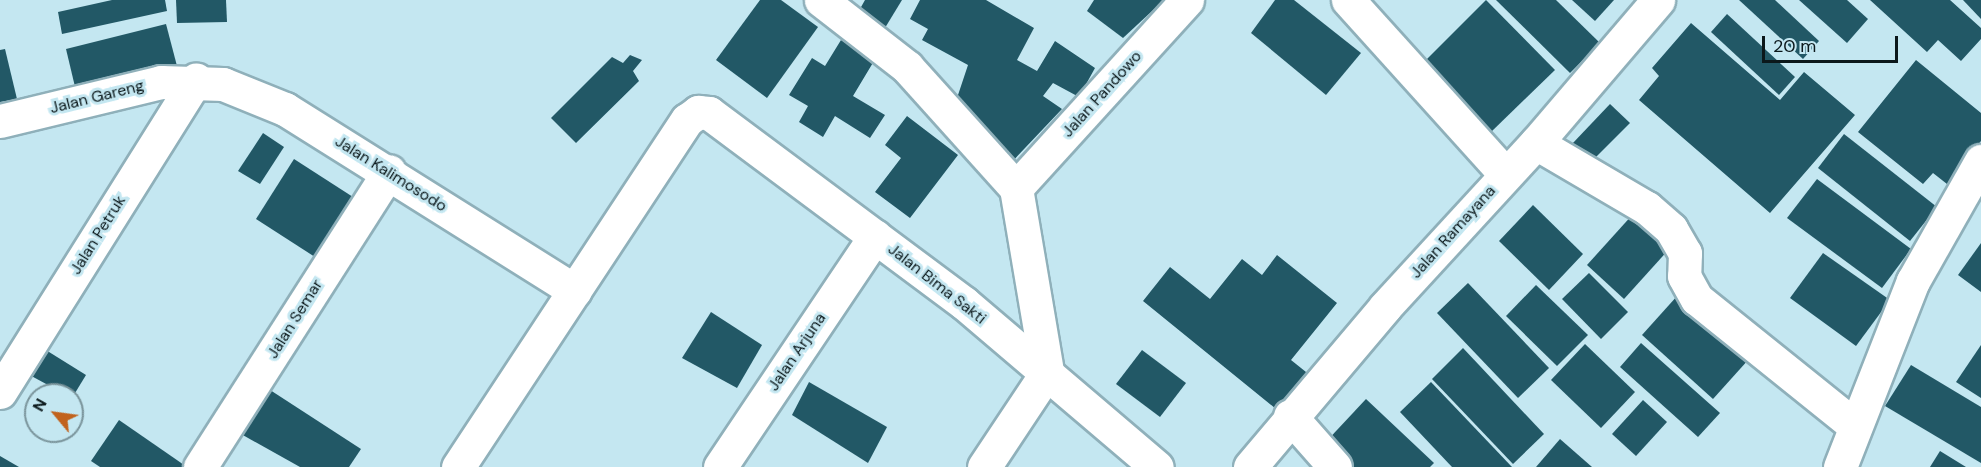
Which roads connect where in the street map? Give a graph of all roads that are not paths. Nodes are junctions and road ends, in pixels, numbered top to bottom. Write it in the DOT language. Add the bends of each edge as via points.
graph roads {
  1 [pos="821,0"];
  2 [pos="1187,0"];
  3 [pos="1348,0"];
  4 [pos="1659,0"];
  5 [pos="196,79"];
  6 [pos="0,121"];
  7 [pos="1536,143"];
  8 [pos="1981,161"];
  9 [pos="389,171"];
  10 [pos="1505,174"];
  11 [pos="1016,188"];
  12 [pos="875,236"];
  13 [pos="575,291"];
  14 [pos="1047,372"];
  15 [pos="0,392"];
  16 [pos="1290,416"];
  17 [pos="1855,426"];
  18 [pos="200,467"];
  19 [pos="458,467"];
  20 [pos="720,467"];
  21 [pos="984,467"];
  22 [pos="1157,467"];
  23 [pos="1250,467"];
  24 [pos="1335,467"];
  25 [pos="1840,467"];
  1 -- 11 [label="street" via="907,67"];
  2 -- 11 [label="street, Jalan Pandowo"];
  3 -- 10 [label="street"];
  4 -- 7 [label="street, Jalan Ramayana"];
  5 -- 6 [label="street, Jalan Gareng" via="161,82"];
  5 -- 9 [label="street, Jalan Kalimosodo" via="285,108"];
  5 -- 15 [label="street, Jalan Petruk"];
  7 -- 10 [label="street, Jalan Ramayana"];
  7 -- 17 [label="street" via="1647,208 1671,229 1685,253 1684,276 1697,299"];
  8 -- 17 [label="street" via="1913,281"];
  9 -- 13 [label="street, Jalan Kalimosodo"];
  9 -- 18 [label="street, Jalan Semar"];
  10 -- 16 [label="street, Jalan Ramayana"];
  11 -- 14 [label="street"];
  12 -- 13 [label="street, Jalan Bima Sakti" via="709,113 698,112 687,120"];
  12 -- 14 [label="street, Jalan Bima Sakti"];
  12 -- 20 [label="street, Jalan Arjuna"];
  13 -- 19 [label="street"];
  14 -- 21 [label="street"];
  14 -- 22 [label="street, Jalan Bima Sakti"];
  16 -- 23 [label="street, Jalan Ramayana"];
  16 -- 24 [label="street"];
  17 -- 25 [label="street"];
}
